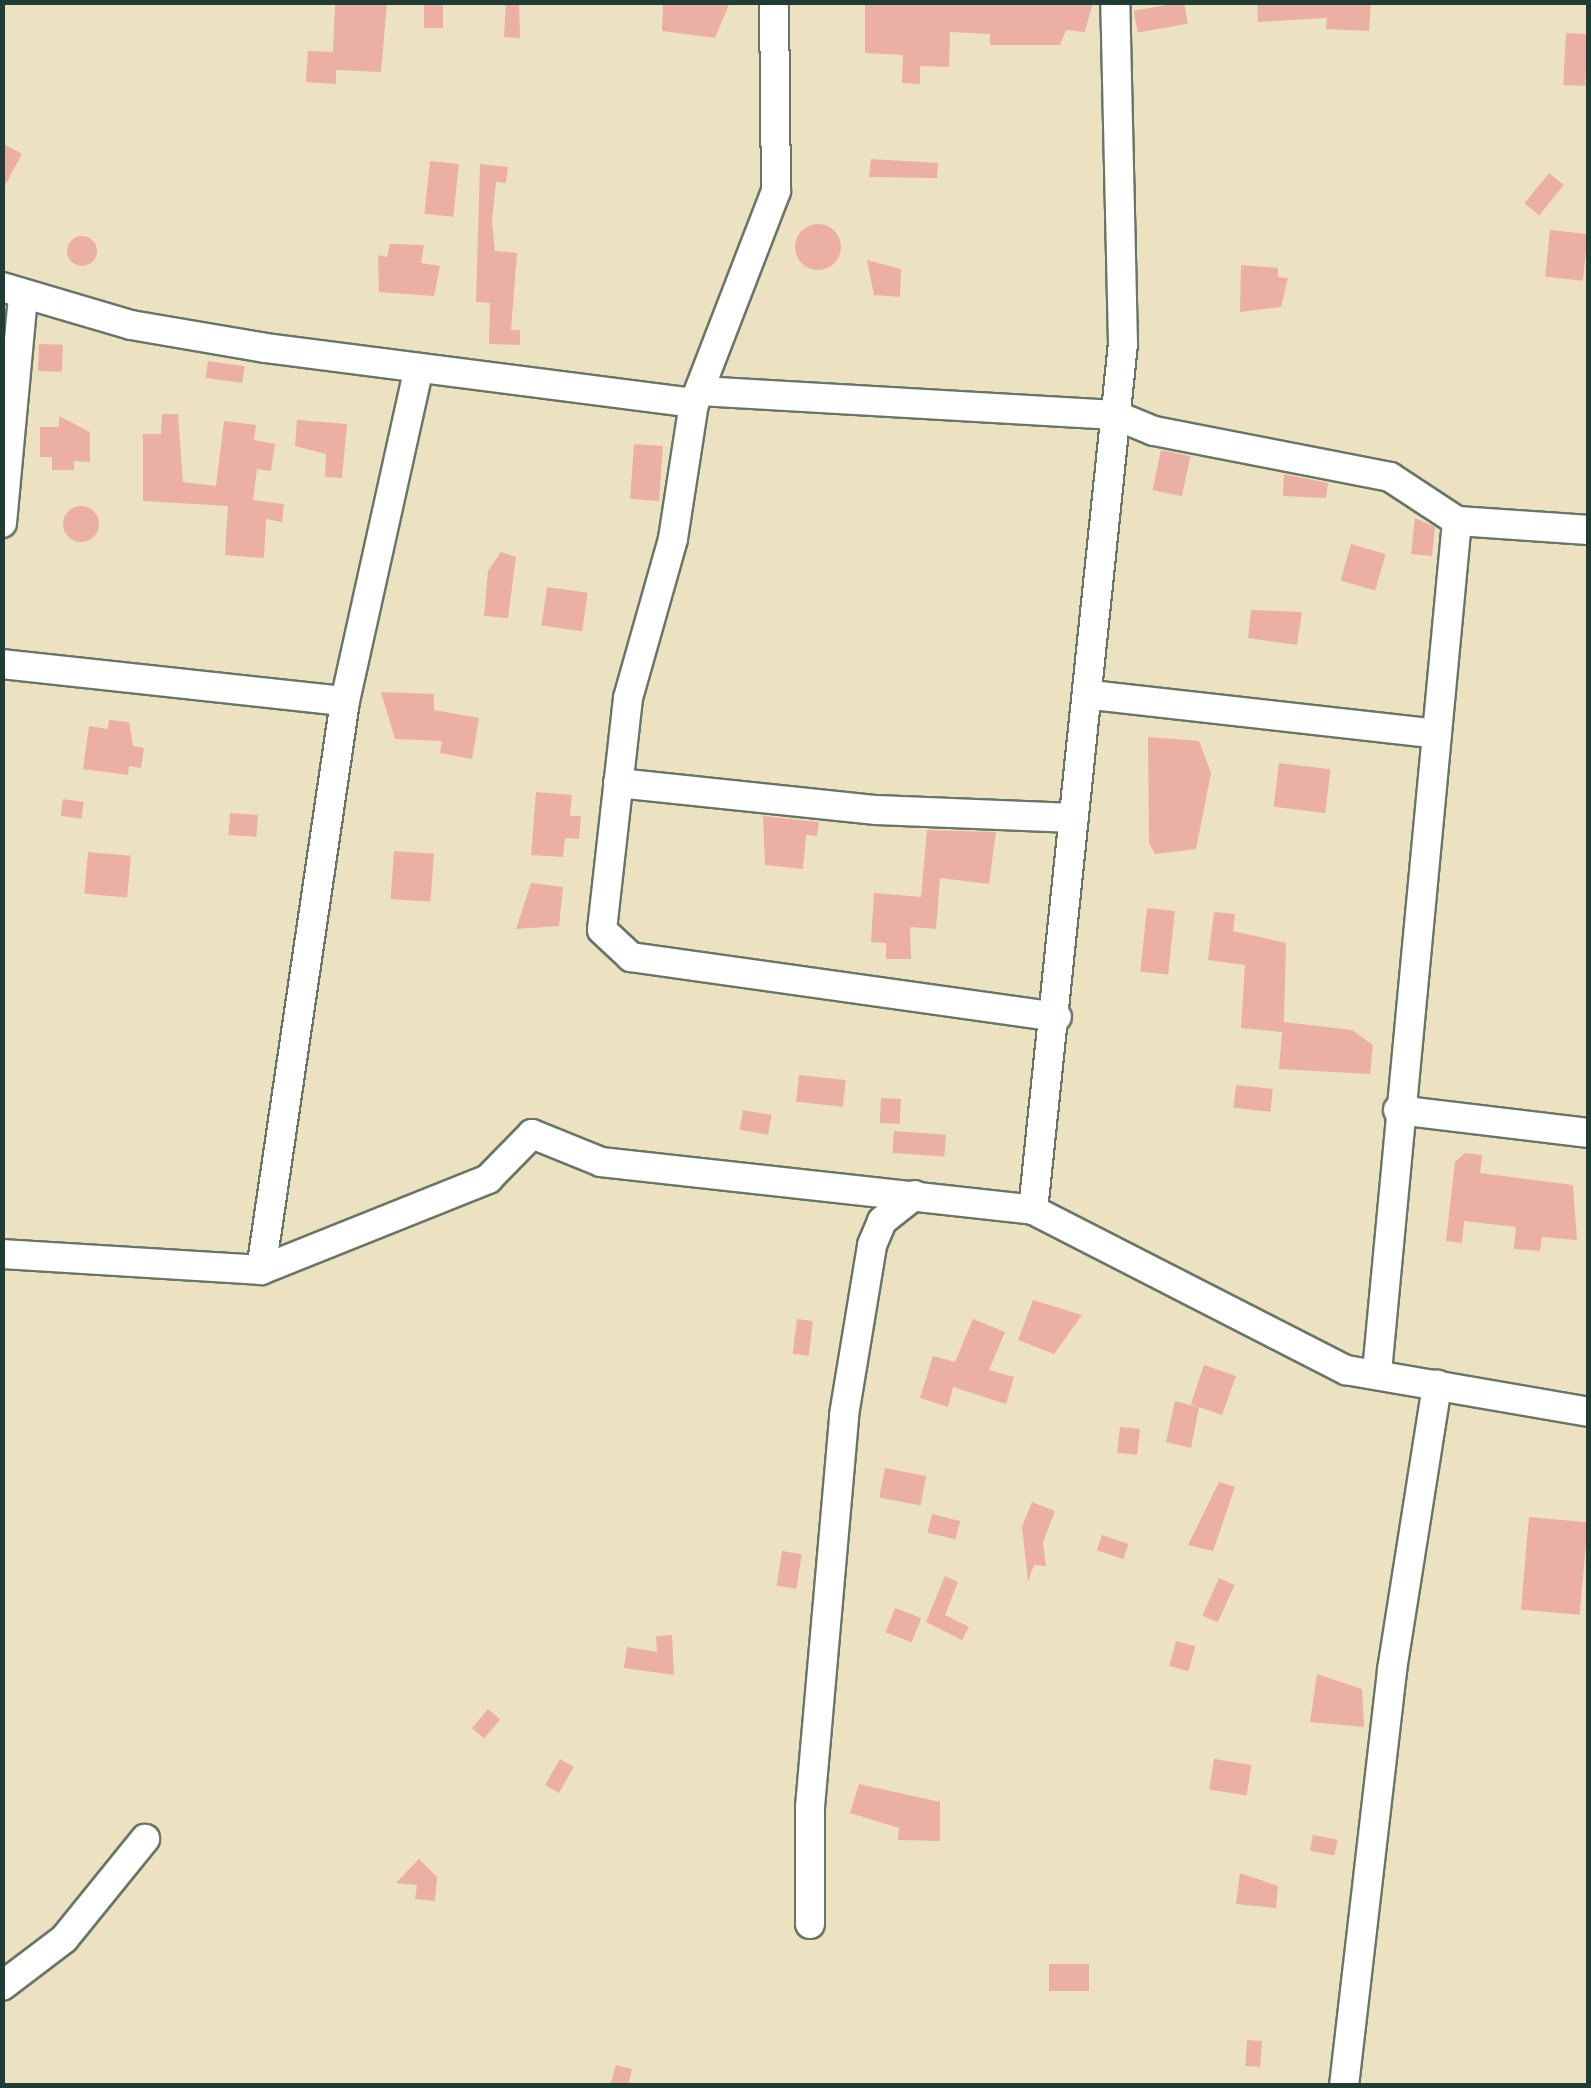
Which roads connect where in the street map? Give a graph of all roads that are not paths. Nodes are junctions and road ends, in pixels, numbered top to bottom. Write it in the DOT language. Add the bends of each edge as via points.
graph roads {
  1 [pos="774,2"];
  2 [pos="1115,2"];
  3 [pos="12,291"];
  4 [pos="418,368"];
  5 [pos="697,397"];
  6 [pos="1115,415"];
  7 [pos="1458,521"];
  8 [pos="2,523"];
  9 [pos="1588,530"];
  10 [pos="2,664"];
  11 [pos="1091,695"];
  12 [pos="345,700"];
  13 [pos="1437,734"];
  14 [pos="618,784"];
  15 [pos="1074,818"];
  16 [pos="1058,1017"];
  17 [pos="1398,1110"];
  18 [pos="1588,1133"];
  19 [pos="914,1195"];
  20 [pos="1034,1210"];
  21 [pos="2,1254"];
  22 [pos="261,1270"];
  23 [pos="1377,1372"];
  24 [pos="1437,1384"];
  25 [pos="1588,1412"];
  26 [pos="145,1839"];
  27 [pos="810,1924"];
  28 [pos="2,1986"];
  29 [pos="1344,2086"];
  1 -- 5 [label="street" via="776,192"];
  2 -- 6 [label="street" via="1126,291"];
  3 -- 4 [label="street" via="131,325"];
  3 -- 8 [label="street"];
  4 -- 5 [label="street"];
  4 -- 12 [label="street"];
  5 -- 6 [label="street"];
  5 -- 14 [label="street" via="674,539 628,698"];
  6 -- 7 [label="street" via="1154,431 1390,477"];
  6 -- 11 [label="street"];
  7 -- 9 [label="street"];
  7 -- 13 [label="street"];
  10 -- 12 [label="street"];
  11 -- 13 [label="street"];
  11 -- 15 [label="street"];
  12 -- 22 [label="street"];
  13 -- 17 [label="street"];
  14 -- 15 [label="street" via="877,810"];
  14 -- 16 [label="street" via="598,911 602,930 631,957"];
  15 -- 16 [label="street"];
  16 -- 20 [label="street"];
  17 -- 18 [label="street"];
  17 -- 23 [label="street"];
  19 -- 20 [label="street"];
  19 -- 22 [label="street" via="601,1162 530,1134 488,1179"];
  19 -- 27 [label="street" via="876,1232 844,1415 810,1806"];
  20 -- 23 [label="street" via="1346,1370"];
  21 -- 22 [label="street"];
  23 -- 24 [label="street"];
  24 -- 25 [label="street"];
  24 -- 29 [label="street" via="1392,1670"];
  26 -- 28 [label="street" via="64,1939"];
}
